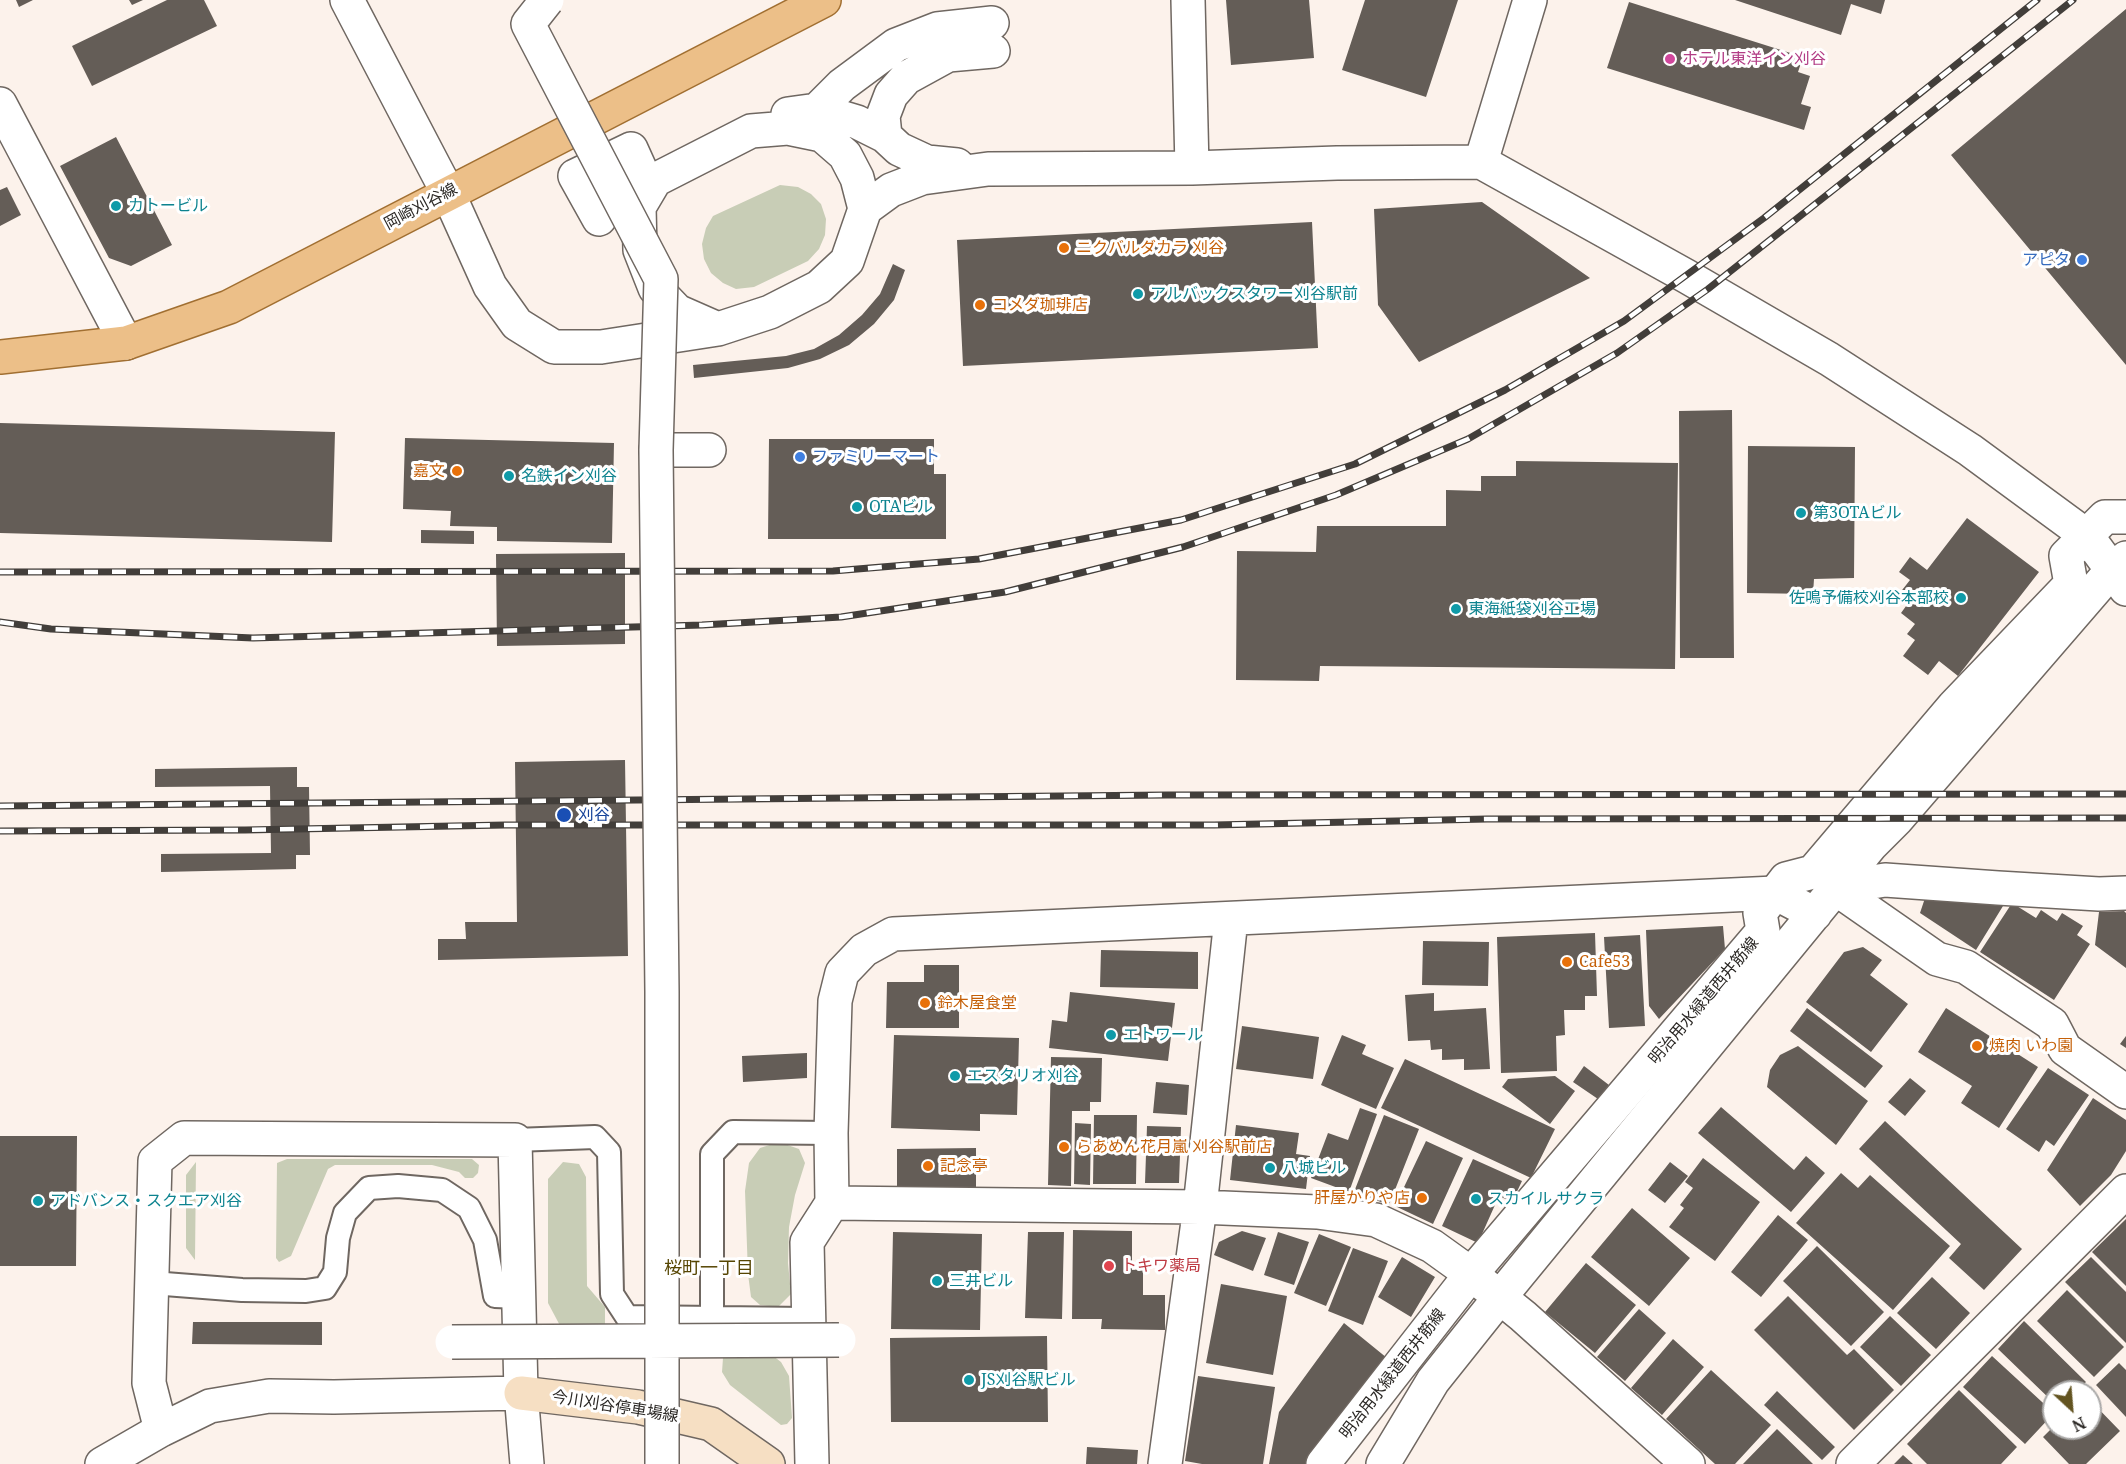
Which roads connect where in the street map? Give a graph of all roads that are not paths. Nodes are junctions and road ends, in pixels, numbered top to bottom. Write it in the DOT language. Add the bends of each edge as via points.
graph roads {
  1 [pos="347,0"];
  2 [pos="547,0"];
  3 [pos="824,0"];
  4 [pos="1188,0"];
  5 [pos="1530,0"];
  6 [pos="0,104"];
  7 [pos="817,110"];
  8 [pos="751,131"];
  9 [pos="885,136"];
  10 [pos="1481,162"];
  11 [pos="1192,168"];
  12 [pos="988,169"];
  13 [pos="448,193"];
  14 [pos="866,209"];
  15 [pos="718,329"];
  16 [pos="126,343"];
  17 [pos="0,357"];
  18 [pos="656,450"];
  19 [pos="709,450"];
  20 [pos="2126,517"];
  21 [pos="2087,536"];
  22 [pos="2121,572"];
  23 [pos="1835,888"];
  24 [pos="1775,893"];
  25 [pos="2126,893"];
  26 [pos="1815,914"];
  27 [pos="1231,919"];
  28 [pos="2126,1092"];
  29 [pos="831,1133"];
  30 [pos="515,1140"];
  31 [pos="2126,1191"];
  32 [pos="832,1203"];
  33 [pos="1200,1207"];
  34 [pos="1471,1274"];
  35 [pos="152,1283"];
  36 [pos="519,1297"];
  37 [pos="1500,1297"];
  38 [pos="712,1318"];
  39 [pos="808,1319"];
  40 [pos="839,1340"];
  41 [pos="452,1342"];
  42 [pos="661,1342"];
  43 [pos="521,1393"];
  44 [pos="161,1430"];
  45 [pos="102,1464"];
  46 [pos="527,1464"];
  47 [pos="662,1464"];
  48 [pos="768,1464"];
  49 [pos="812,1464"];
  50 [pos="1165,1464"];
  51 [pos="1323,1464"];
  52 [pos="1383,1464"];
  53 [pos="1688,1464"];
  54 [pos="1853,1464"];
  1 -- 13 [label="street"];
  2 -- 18 [label="street, bridge" via="528,24 662,279"];
  3 -- 13 [label="main road, 岡崎刈谷線"];
  4 -- 11 [label="street"];
  5 -- 10 [label="street"];
  6 -- 16 [label="street"];
  7 -- 8 [label="street" via="790,113"];
  7 -- 9 [label="street" via="857,122"];
  7 -- 9 [label="street" via="842,85 896,45 937,29 992,37 906,78 891,95 883,116"];
  8 -- 14 [label="street" via="788,128 822,135 845,155"];
  8 -- 15 [label="street" via="655,180 639,207 640,250 655,288 677,311"];
  9 -- 12 [label="street" via="899,149 927,162"];
  10 -- 11 [label="street"];
  10 -- 21 [label="street" via="1829,359 1970,450"];
  11 -- 12 [label="street"];
  12 -- 14 [label="street" via="922,178 891,190"];
  13 -- 15 [label="street" via="490,286 517,324 554,347 601,347"];
  13 -- 16 [label="main road, 岡崎刈谷線" via="229,307"];
  14 -- 15 [label="street" via="848,261 819,287 770,312"];
  16 -- 17 [label="main road, 岡崎刈谷線"];
  18 -- 19 [label="street"];
  18 -- 42 [label="street, bridge"];
  20 -- 21 [label="street, 明治用水緑道西井筋線" via="2106,517"];
  21 -- 22 [label="street"];
  21 -- 24 [label="street, 明治用水緑道西井筋線" via="2066,556 2071,584 1954,706 1813,872 1786,879"];
  22 -- 23 [label="street"];
  23 -- 25 [label="street" via="1886,879"];
  23 -- 26 [label="street"];
  23 -- 28 [label="street" via="1937,959 1966,967 2052,1024 2065,1049"];
  24 -- 26 [label="street"];
  24 -- 27 [label="street"];
  24 -- 34 [label="street, 明治用水緑道西井筋線" via="1760,914 1763,932"];
  26 -- 37 [label="street"];
  27 -- 29 [label="street" via="893,934 864,950 842,973 835,1001"];
  27 -- 33 [label="street"];
  29 -- 32 [label="street"];
  29 -- 38 [label="lane" via="733,1132 712,1154"];
  30 -- 35 [label="street" via="184,1138 155,1161"];
  30 -- 36 [label="street"];
  30 -- 38 [label="lane" via="594,1137 609,1152 612,1294 627,1317"];
  31 -- 54 [label="street"];
  32 -- 33 [label="street"];
  32 -- 39 [label="street" via="807,1242"];
  33 -- 34 [label="street" via="1317,1212 1376,1220 1432,1246"];
  33 -- 50 [label="street"];
  34 -- 37 [label="street"];
  34 -- 51 [label="street, 明治用水緑道西井筋線"];
  35 -- 36 [label="lane" via="242,1290 325,1288 335,1272 345,1213 369,1188 399,1186 442,1190 470,1208 485,1240 495,1296"];
  35 -- 44 [label="street" via="149,1383"];
  36 -- 43 [label="street"];
  37 -- 52 [label="street" via="1433,1381"];
  37 -- 53 [label="street"];
  38 -- 39 [label="lane"];
  39 -- 49 [label="street"];
  40 -- 42 [label="street, bridge"];
  41 -- 42 [label="street, bridge"];
  42 -- 47 [label="street, bridge"];
  43 -- 44 [label="street" via="269,1396 210,1406"];
  43 -- 46 [label="street"];
  43 -- 48 [label="main road, 今川刈谷停車場線" via="638,1407 711,1424"];
  44 -- 45 [label="street"];
}
